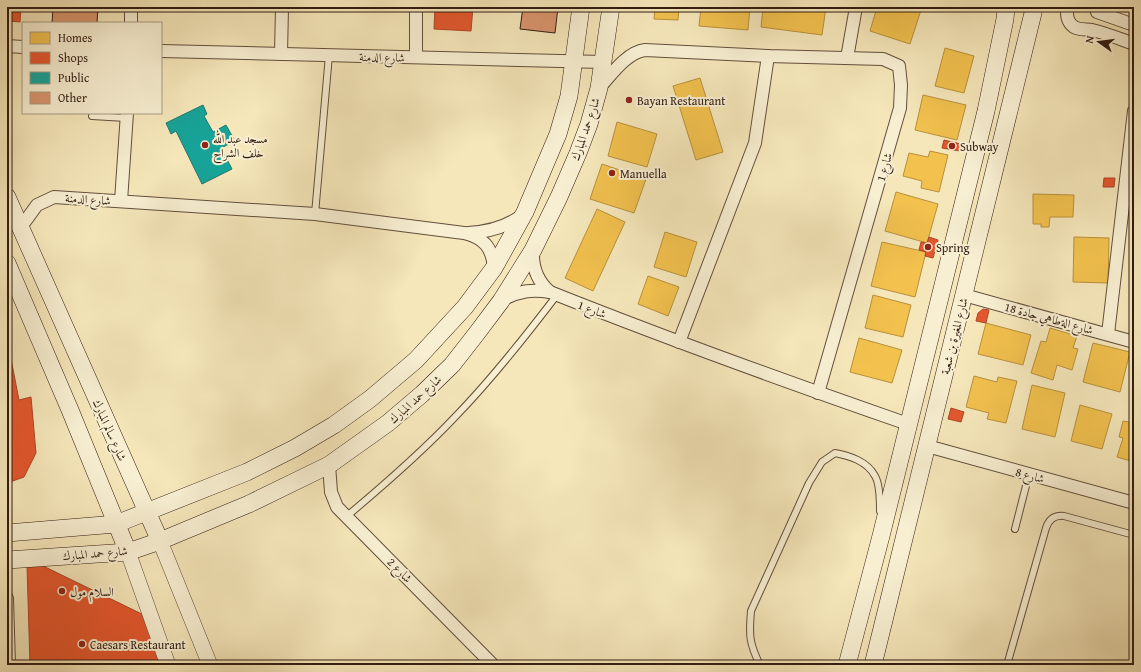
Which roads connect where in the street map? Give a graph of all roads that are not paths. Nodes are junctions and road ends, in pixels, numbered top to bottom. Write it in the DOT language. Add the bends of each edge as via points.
graph roads {
  1 [pos="131,7"];
  2 [pos="282,7"];
  3 [pos="416,7"];
  4 [pos="581,7"];
  5 [pos="611,7"];
  6 [pos="856,7"];
  7 [pos="1068,7"];
  8 [pos="1096,7"];
  9 [pos="1034,9"];
  10 [pos="1004,11"];
  11 [pos="131,22"];
  12 [pos="1134,25"];
  13 [pos="1134,44"];
  14 [pos="7,46"];
  15 [pos="22,47"];
  16 [pos="162,51"];
  17 [pos="281,54"];
  18 [pos="329,55"];
  19 [pos="768,56"];
  20 [pos="416,57"];
  21 [pos="847,58"];
  22 [pos="574,62"];
  23 [pos="603,62"];
  24 [pos="599,88"];
  25 [pos="1134,111"];
  26 [pos="92,116"];
  27 [pos="126,116"];
  28 [pos="7,197"];
  29 [pos="121,201"];
  30 [pos="525,212"];
  31 [pos="315,214"];
  32 [pos="21,227"];
  33 [pos="464,233"];
  34 [pos="533,250"];
  35 [pos="7,263"];
  36 [pos="494,268"];
  37 [pos="553,294"];
  38 [pos="964,295"];
  39 [pos="500,301"];
  40 [pos="1108,334"];
  41 [pos="679,342"];
  42 [pos="1134,342"];
  43 [pos="818,393"];
  44 [pos="98,404"];
  45 [pos="70,410"];
  46 [pos="908,424"];
  47 [pos="927,446"];
  48 [pos="329,465"];
  49 [pos="1029,474"];
  50 [pos="1134,503"];
  51 [pos="147,512"];
  52 [pos="347,516"];
  53 [pos="116,524"];
  54 [pos="1015,529"];
  55 [pos="7,533"];
  56 [pos="1134,535"];
  57 [pos="881,536"];
  58 [pos="160,540"];
  59 [pos="128,552"];
  60 [pos="7,560"];
  61 [pos="7,592"];
  62 [pos="846,664"];
  63 [pos="12,665"];
  64 [pos="168,665"];
  65 [pos="210,665"];
  66 [pos="493,665"];
  67 [pos="760,665"];
  68 [pos="873,665"];
  69 [pos="1007,665"];
  1 -- 11 [label="street"];
  2 -- 17 [label="street"];
  3 -- 20 [label="street"];
  4 -- 22 [label="main road, شارع حمد المبارك"];
  5 -- 23 [label="main road, شارع حمد المبارك"];
  6 -- 21 [label="street"];
  7 -- 13 [label="street" via="1069,22 1074,27 1092,30"];
  8 -- 12 [label="street" via="1097,12"];
  9 -- 38 [label="main road, شارع المغيرة بن شعبة"];
  10 -- 46 [label="main road, شارع المغيرة بن شعبة" via="986,110"];
  14 -- 15 [label="street"];
  16 -- 17 [label="street, شارع الدمنة"];
  17 -- 18 [label="street, شارع الدمنة"];
  18 -- 20 [label="street, شارع الدمنة"];
  18 -- 31 [label="lane"];
  19 -- 21 [label="street, شارع 1"];
  19 -- 24 [label="street, شارع 1" via="639,50"];
  19 -- 41 [label="street" via="755,143"];
  20 -- 22 [label="street, شارع الدمنة"];
  21 -- 43 [label="street, شارع 1" via="883,59 899,66 900,108"];
  22 -- 23 [label="street, شارع الدمنة"];
  22 -- 30 [label="main road, شارع حمد المبارك" via="569,96 558,134"];
  23 -- 24 [label="main road, شارع حمد المبارك"];
  24 -- 34 [label="main road, شارع حمد المبارك" via="578,153"];
  25 -- 40 [label="street"];
  26 -- 27 [label="lane"];
  27 -- 29 [label="street, شارع الدمنة"];
  28 -- 32 [label="main road, شارع سالم المبارك"];
  29 -- 31 [label="street, شارع الدمنة"];
  29 -- 32 [label="street, شارع الدمنة" via="54,197 37,205"];
  30 -- 33 [label="street, شارع الدمنة" via="512,223 497,229"];
  30 -- 36 [label="main road, شارع حمد المبارك"];
  31 -- 33 [label="street, شارع الدمنة"];
  32 -- 44 [label="main road, شارع سالم المبارك"];
  33 -- 36 [label="street, شارع الدمنة" via="474,236 489,248"];
  34 -- 37 [label="street" via="535,270 541,282"];
  34 -- 39 [label="main road, شارع حمد المبارك"];
  35 -- 45 [label="main road"];
  36 -- 51 [label="main road, شارع حمد المبارك" via="465,307 416,360 340,421 295,448 247,472"];
  37 -- 39 [label="street, شارع 1" via="530,290"];
  37 -- 41 [label="street, شارع 1"];
  37 -- 52 [label="lane" via="508,358 454,418"];
  38 -- 40 [label="street, شارع الةطاهي جادة 18"];
  38 -- 47 [label="main road, شارع المغيرة بن شعبة"];
  39 -- 48 [label="main road, شارع حمد المبارك" via="452,365 422,394 388,423"];
  40 -- 42 [label="street, شارع الةطاهي جادة 18"];
  41 -- 43 [label="street, شارع 1"];
  43 -- 46 [label="street, شارع 1"];
  44 -- 45 [label="main road" via="93,412 83,415"];
  44 -- 51 [label="main road, شارع سالم المبارك"];
  45 -- 53 [label="main road"];
  46 -- 57 [label="main road, شارع المغيرة بن شعبة"];
  47 -- 49 [label="street, شارع 8"];
  47 -- 68 [label="main road, شارع المغيرة بن شعبة"];
  48 -- 52 [label="street, شارع 2" via="333,500 337,508"];
  48 -- 58 [label="main road, شارع حمد المبارك" via="249,504"];
  49 -- 50 [label="street, شارع 8"];
  49 -- 54 [label="lane"];
  51 -- 53 [label="main road, شارع حمد المبارك"];
  51 -- 58 [label="main road, شارع سالم المبارك"];
  52 -- 66 [label="street, شارع 2"];
  53 -- 55 [label="main road, شارع حمد المبارك"];
  53 -- 59 [label="main road"];
  56 -- 69 [label="lane" via="1064,516 1056,516 1049,520"];
  57 -- 62 [label="main road, شارع المغيرة بن شعبة"];
  57 -- 67 [label="lane" via="880,498 875,476 863,462 835,453 822,462 809,484 751,611 751,645"];
  58 -- 59 [label="main road, شارع حمد المبارك"];
  58 -- 65 [label="street, شارع سالم المبارك"];
  59 -- 60 [label="main road, شارع حمد المبارك"];
  59 -- 64 [label="street"];
  61 -- 63 [label="lane" via="10,598"];
}
